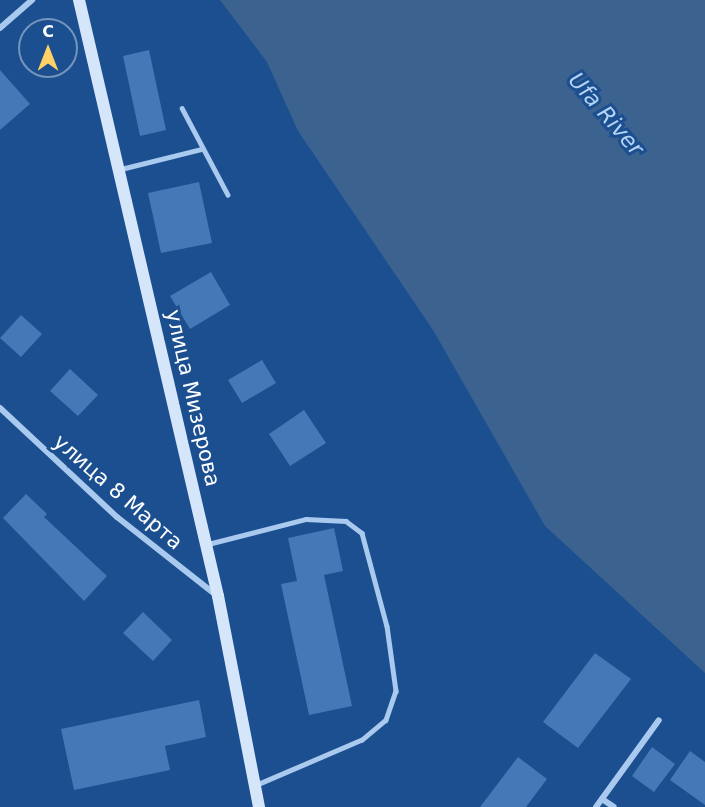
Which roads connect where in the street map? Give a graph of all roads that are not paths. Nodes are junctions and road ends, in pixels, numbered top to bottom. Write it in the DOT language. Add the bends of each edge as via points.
graph roads {
  1 [pos="32,0"];
  2 [pos="80,0"];
  3 [pos="0,27"];
  4 [pos="182,108"];
  5 [pos="202,149"];
  6 [pos="121,169"];
  7 [pos="228,195"];
  8 [pos="0,408"];
  9 [pos="206,544"];
  10 [pos="218,596"];
  11 [pos="659,720"];
  12 [pos="255,785"];
  13 [pos="602,799"];
  14 [pos="259,807"];
  15 [pos="596,807"];
  16 [pos="614,807"];
  1 -- 3 [label="street"];
  2 -- 6 [label="street, улица Мизерова"];
  4 -- 5 [label="lane"];
  5 -- 6 [label="lane"];
  5 -- 7 [label="lane"];
  6 -- 9 [label="street, улица Мизерова"];
  8 -- 10 [label="street, улица 8 Марта" via="117,518"];
  9 -- 10 [label="street, улица Мизерова"];
  9 -- 12 [label="lane" via="306,519 346,521 362,533 387,626 396,691 386,720 362,740"];
  10 -- 12 [label="street, улица Мизерова"];
  11 -- 13 [label="street"];
  12 -- 14 [label="street, улица Мизерова"];
  13 -- 15 [label="street"];
  13 -- 16 [label="street"];
}
